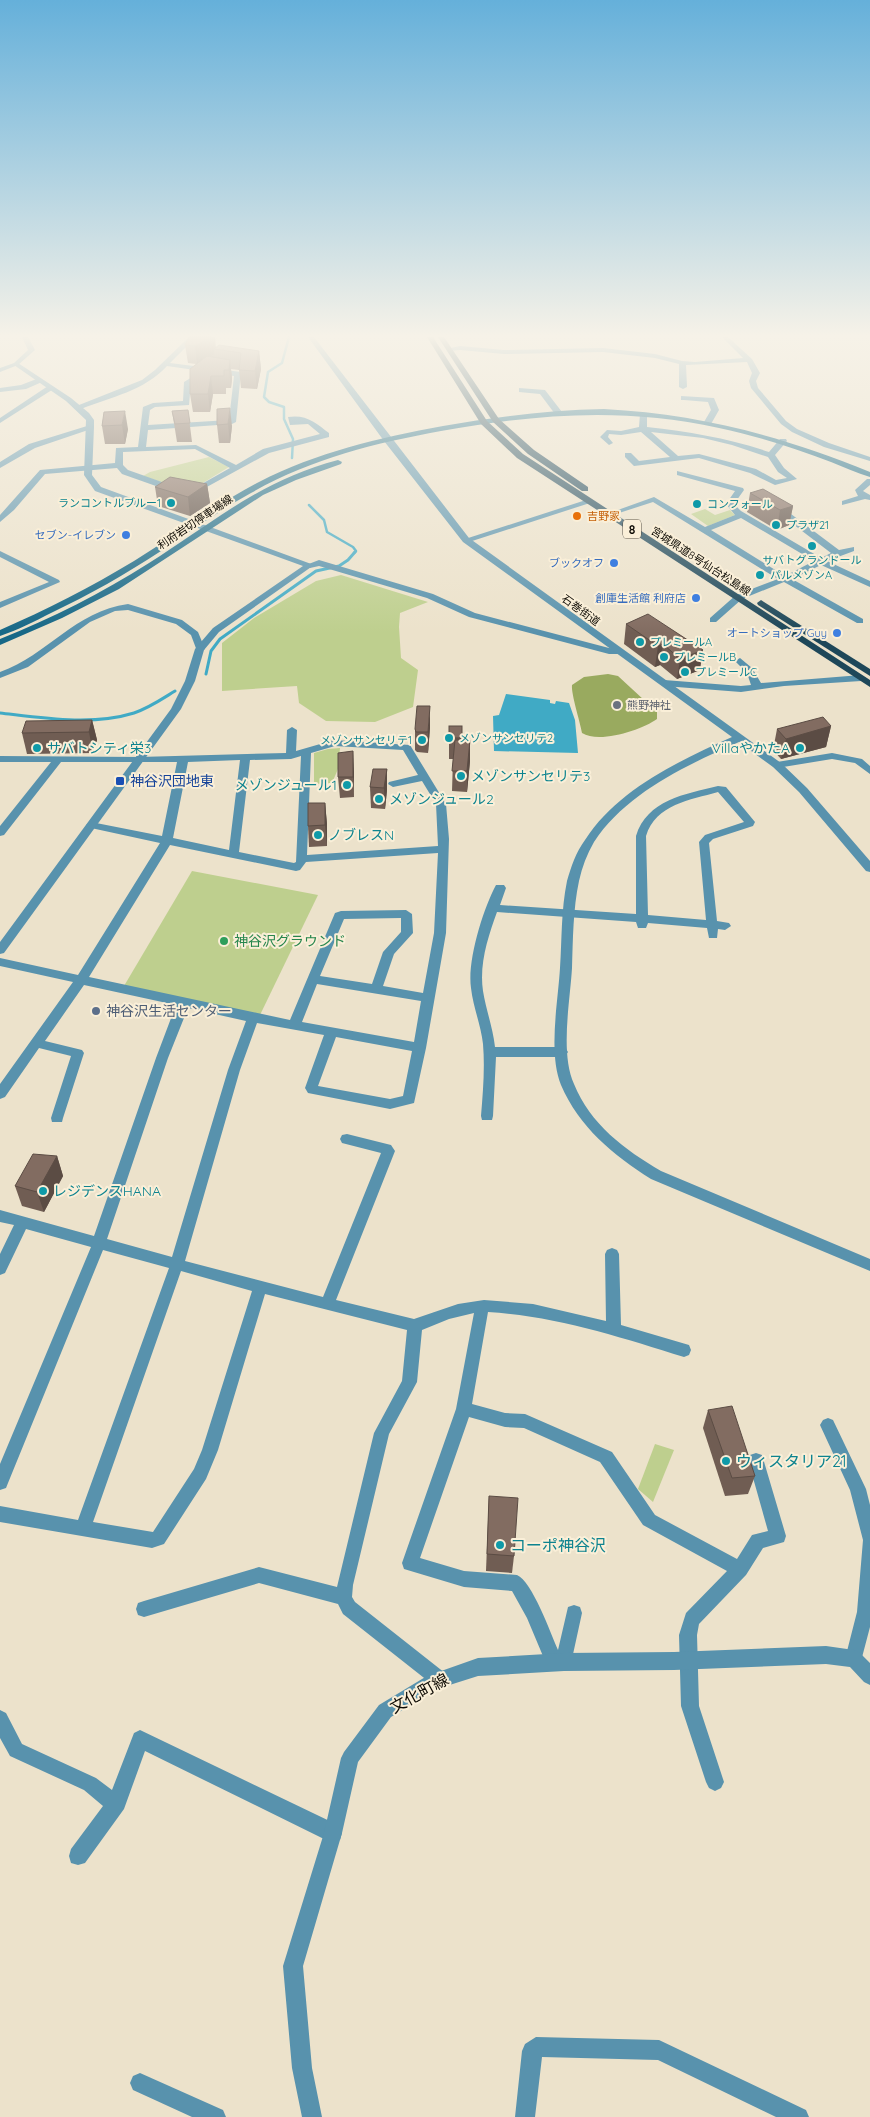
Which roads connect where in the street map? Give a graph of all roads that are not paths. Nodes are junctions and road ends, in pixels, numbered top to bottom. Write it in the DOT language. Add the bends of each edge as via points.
graph roads {
  1 [pos="65,436"];
  2 [pos="89,436"];
  3 [pos="143,436"];
  4 [pos="323,436"];
  5 [pos="385,436"];
  6 [pos="425,436"];
  7 [pos="498,436"];
  8 [pos="513,436"];
  9 [pos="605,436"];
  10 [pos="650,436"];
  11 [pos="701,436"];
  12 [pos="762,436"];
  13 [pos="808,436"];
  14 [pos="783,441"];
  15 [pos="390,442"];
  16 [pos="609,443"];
  17 [pos="142,449"];
  18 [pos="15,455"];
  19 [pos="628,455"];
  20 [pos="771,455"];
  21 [pos="676,459"];
  22 [pos="870,459"];
  23 [pos="0,460"];
  24 [pos="119,465"];
  25 [pos="0,466"];
  26 [pos="87,468"];
  27 [pos="235,468"];
  28 [pos="680,473"];
  29 [pos="870,475"];
  30 [pos="870,481"];
  31 [pos="867,497"];
  32 [pos="589,502"];
  33 [pos="845,503"];
  34 [pos="619,511"];
  35 [pos="741,515"];
  36 [pos="788,516"];
  37 [pos="0,520"];
  38 [pos="197,523"];
  39 [pos="208,527"];
  40 [pos="704,530"];
  41 [pos="466,540"];
  42 [pos="851,549"];
  43 [pos="838,553"];
  44 [pos="4,556"];
  45 [pos="822,562"];
  46 [pos="0,565"];
  47 [pos="310,565"];
  48 [pos="785,579"];
  49 [pos="870,584"];
  50 [pos="742,596"];
  51 [pos="0,605"];
  52 [pos="713,620"];
  53 [pos="860,621"];
  54 [pos="0,633"];
  55 [pos="0,642"];
  56 [pos="200,648"];
  57 [pos="618,651"];
  58 [pos="740,662"];
  59 [pos="0,675"];
  60 [pos="866,675"];
  61 [pos="664,683"];
  62 [pos="870,684"];
  63 [pos="757,688"];
  64 [pos="292,730"];
  65 [pos="739,738"];
  66 [pos="306,752"];
  67 [pos="290,756"];
  68 [pos="245,758"];
  69 [pos="870,758"];
  70 [pos="0,759"];
  71 [pos="183,759"];
  72 [pos="139,760"];
  73 [pos="57,761"];
  74 [pos="858,761"];
  75 [pos="777,765"];
  76 [pos="870,771"];
  77 [pos="424,777"];
  78 [pos="393,784"];
  79 [pos="91,825"];
  80 [pos="0,833"];
  81 [pos="167,840"];
  82 [pos="444,849"];
  83 [pos="233,854"];
  84 [pos="301,860"];
  85 [pos="870,868"];
  86 [pos="500,888"];
  87 [pos="492,908"];
  88 [pos="569,912"];
  89 [pos="641,922"];
  90 [pos="725,926"];
  91 [pos="712,931"];
  92 [pos="0,950"];
  93 [pos="0,962"];
  94 [pos="313,979"];
  95 [pos="81,980"];
  96 [pos="376,989"];
  97 [pos="429,998"];
  98 [pos="183,1004"];
  99 [pos="252,1018"];
  100 [pos="294,1026"];
  101 [pos="331,1033"];
  102 [pos="35,1043"];
  103 [pos="420,1048"];
  104 [pos="489,1052"];
  105 [pos="562,1052"];
  106 [pos="0,1094"];
  107 [pos="486,1116"];
  108 [pos="57,1118"];
  109 [pos="346,1140"];
  110 [pos="0,1216"];
  111 [pos="22,1222"];
  112 [pos="99,1242"];
  113 [pos="612,1254"];
  114 [pos="177,1264"];
  115 [pos="870,1265"];
  116 [pos="0,1269"];
  117 [pos="260,1287"];
  118 [pos="327,1304"];
  119 [pos="482,1306"];
  120 [pos="415,1326"];
  121 [pos="614,1329"];
  122 [pos="684,1350"];
  123 [pos="464,1410"];
  124 [pos="828,1425"];
  125 [pos="756,1460"];
  126 [pos="0,1483"];
  127 [pos="0,1514"];
  128 [pos="83,1528"];
  129 [pos="870,1537"];
  130 [pos="870,1543"];
  131 [pos="740,1569"];
  132 [pos="344,1597"];
  133 [pos="144,1609"];
  134 [pos="867,1612"];
  135 [pos="574,1613"];
  136 [pos="854,1659"];
  137 [pos="688,1660"];
  138 [pos="559,1662"];
  139 [pos="870,1676"];
  140 [pos="439,1679"];
  141 [pos="0,1719"];
  142 [pos="715,1782"];
  143 [pos="117,1802"];
  144 [pos="333,1832"];
  145 [pos="78,1856"];
  146 [pos="140,2083"];
  147 [pos="216,2117"];
  148 [pos="312,2117"];
  149 [pos="525,2117"];
  150 [pos="799,2117"];
  1 -- 18 [label="street"];
  2 -- 26 [label="street"];
  3 -- 17 [label="street"];
  4 -- 27 [label="street" via="266,451"];
  5 -- 15 [label="street, 石巻街道"];
  6 -- 15 [label="main road, 利府岩切停車場線"];
  7 -- 32 [label="main road, 宮城県道8号仙台松島線 / 8" via="520,456"];
  8 -- 34 [label="main road, 宮城県道8号仙台松島線 / 8" via="563,475"];
  9 -- 16 [label="street"];
  10 -- 21 [label="street"];
  11 -- 20 [label="street"];
  12 -- 14 [label="main road, 利府岩切停車場線"];
  13 -- 22 [label="street"];
  14 -- 20 [label="street"];
  14 -- 29 [label="main road, 利府岩切停車場線"];
  15 -- 38 [label="main road, 利府岩切停車場線" via="309,463 284,473"];
  15 -- 39 [label="main road, 利府岩切停車場線" via="272,488"];
  15 -- 41 [label="street, 石巻街道"];
  17 -- 24 [label="street" via="119,450"];
  17 -- 27 [label="street" via="196,447"];
  18 -- 23 [label="street"];
  18 -- 25 [label="street"];
  19 -- 21 [label="street" via="637,464"];
  20 -- 21 [label="street" via="781,470 793,478 775,484 753,471 699,456"];
  24 -- 26 [label="street"];
  24 -- 27 [label="street" via="124,472 190,495"];
  26 -- 37 [label="street" via="43,472 24,492 18,504"];
  26 -- 38 [label="street" via="93,484 105,492"];
  28 -- 35 [label="street" via="740,490 730,504"];
  30 -- 31 [label="street" via="859,490"];
  31 -- 33 [label="street"];
  32 -- 41 [label="street"];
  32 -- 50 [label="main road, 宮城県道8号仙台松島線 / 8"];
  34 -- 40 [label="street" via="654,499"];
  34 -- 50 [label="main road, 宮城県道8号仙台松島線 / 8"];
  35 -- 40 [label="street"];
  35 -- 45 [label="street"];
  36 -- 43 [label="street"];
  38 -- 39 [label="street"];
  38 -- 54 [label="main road, 利府岩切停車場線" via="92,590"];
  39 -- 47 [label="street"];
  39 -- 55 [label="main road, 利府岩切停車場線" via="92,601"];
  40 -- 48 [label="street"];
  41 -- 57 [label="street, 石巻街道"];
  42 -- 43 [label="street"];
  43 -- 45 [label="street"];
  44 -- 46 [label="street"];
  44 -- 51 [label="street" via="56,582"];
  45 -- 48 [label="street"];
  45 -- 49 [label="street"];
  47 -- 56 [label="street" via="216,630"];
  47 -- 57 [label="street" via="319,563 430,596 472,615"];
  48 -- 50 [label="street"];
  48 -- 53 [label="street"];
  50 -- 52 [label="street"];
  50 -- 60 [label="main road, 宮城県道8号仙台松島線 / 8"];
  56 -- 59 [label="street" via="195,634 179,622 120,607 100,613 27,664"];
  56 -- 72 [label="street" via="184,695"];
  57 -- 61 [label="street, 石巻街道"];
  58 -- 63 [label="street" via="750,669"];
  60 -- 62 [label="main road, 宮城県道8号仙台松島線 / 8"];
  60 -- 63 [label="street"];
  61 -- 63 [label="street"];
  61 -- 65 [label="street, 石巻街道"];
  64 -- 67 [label="street"];
  65 -- 75 [label="street, 石巻街道"];
  65 -- 88 [label="street" via="673,769 610,817 587,844 578,863"];
  66 -- 67 [label="street"];
  66 -- 77 [label="street" via="334,743 404,746"];
  66 -- 84 [label="street"];
  67 -- 68 [label="street"];
  68 -- 71 [label="street"];
  68 -- 83 [label="street"];
  69 -- 74 [label="street"];
  70 -- 73 [label="street"];
  71 -- 72 [label="street"];
  71 -- 81 [label="street"];
  72 -- 73 [label="street"];
  72 -- 79 [label="street"];
  73 -- 80 [label="street"];
  74 -- 75 [label="street" via="832,756"];
  74 -- 76 [label="street"];
  75 -- 85 [label="street, 石巻街道" via="803,790"];
  77 -- 78 [label="street"];
  77 -- 82 [label="street" via="442,807"];
  79 -- 81 [label="street"];
  79 -- 92 [label="street"];
  81 -- 83 [label="street"];
  81 -- 95 [label="street"];
  82 -- 84 [label="street"];
  82 -- 97 [label="street" via="440,933"];
  83 -- 84 [label="street" via="296,867"];
  86 -- 87 [label="street"];
  87 -- 88 [label="street"];
  87 -- 104 [label="street" via="480,944 476,978"];
  88 -- 89 [label="street"];
  88 -- 105 [label="street"];
  89 -- 91 [label="street"];
  89 -- 91 [label="street" via="641,836 644,824 665,806 718,789 750,822 709,837 704,842"];
  90 -- 91 [label="street"];
  93 -- 95 [label="street"];
  94 -- 96 [label="street"];
  94 -- 96 [label="street" via="339,916 404,913 408,933 389,952"];
  94 -- 100 [label="street"];
  95 -- 98 [label="street"];
  95 -- 102 [label="street"];
  96 -- 97 [label="street"];
  97 -- 103 [label="street"];
  98 -- 99 [label="street"];
  98 -- 112 [label="street"];
  99 -- 100 [label="street"];
  99 -- 114 [label="street"];
  100 -- 101 [label="street"];
  101 -- 103 [label="street"];
  101 -- 103 [label="street" via="313,1090 390,1104 409,1100"];
  102 -- 106 [label="street"];
  102 -- 108 [label="street" via="78,1053"];
  104 -- 105 [label="street"];
  104 -- 107 [label="street"];
  105 -- 115 [label="street" via="568,1086 583,1113 630,1160 656,1175"];
  109 -- 118 [label="street" via="388,1151"];
  110 -- 111 [label="street"];
  111 -- 112 [label="street"];
  111 -- 116 [label="street"];
  112 -- 114 [label="street"];
  112 -- 126 [label="street"];
  113 -- 121 [label="street"];
  114 -- 117 [label="street"];
  114 -- 128 [label="street"];
  117 -- 118 [label="street"];
  117 -- 128 [label="street" via="210,1450 200,1474 158,1538 152,1540"];
  118 -- 120 [label="street"];
  119 -- 120 [label="street" via="433,1318"];
  119 -- 121 [label="street" via="532,1310"];
  119 -- 123 [label="street"];
  120 -- 132 [label="street" via="409,1382 382,1433"];
  121 -- 122 [label="street"];
  123 -- 131 [label="street" via="505,1420 526,1421 606,1457 650,1520"];
  123 -- 138 [label="street" via="410,1563 464,1579 517,1583"];
  124 -- 129 [label="street" via="858,1489"];
  125 -- 131 [label="street" via="778,1536 758,1542"];
  127 -- 128 [label="street"];
  130 -- 134 [label="street"];
  131 -- 137 [label="street" via="692,1619"];
  132 -- 133 [label="street" via="259,1575"];
  132 -- 140 [label="street" via="349,1608"];
  134 -- 136 [label="street"];
  135 -- 138 [label="street"];
  136 -- 137 [label="street, 文化町線" via="826,1655"];
  136 -- 139 [label="street"];
  137 -- 138 [label="street, 文化町線"];
  137 -- 142 [label="street" via="690,1706"];
  138 -- 140 [label="street, 文化町線" via="478,1667"];
  140 -- 144 [label="street, 文化町線" via="385,1711 350,1758"];
  141 -- 143 [label="street" via="16,1750 90,1784 108,1800"];
  143 -- 144 [label="street" via="140,1739"];
  143 -- 145 [label="street"];
  144 -- 148 [label="street, 文化町線" via="293,1966 302,2068"];
  146 -- 147 [label="street"];
  149 -- 150 [label="street" via="532,2050 536,2047 659,2050"];
}
